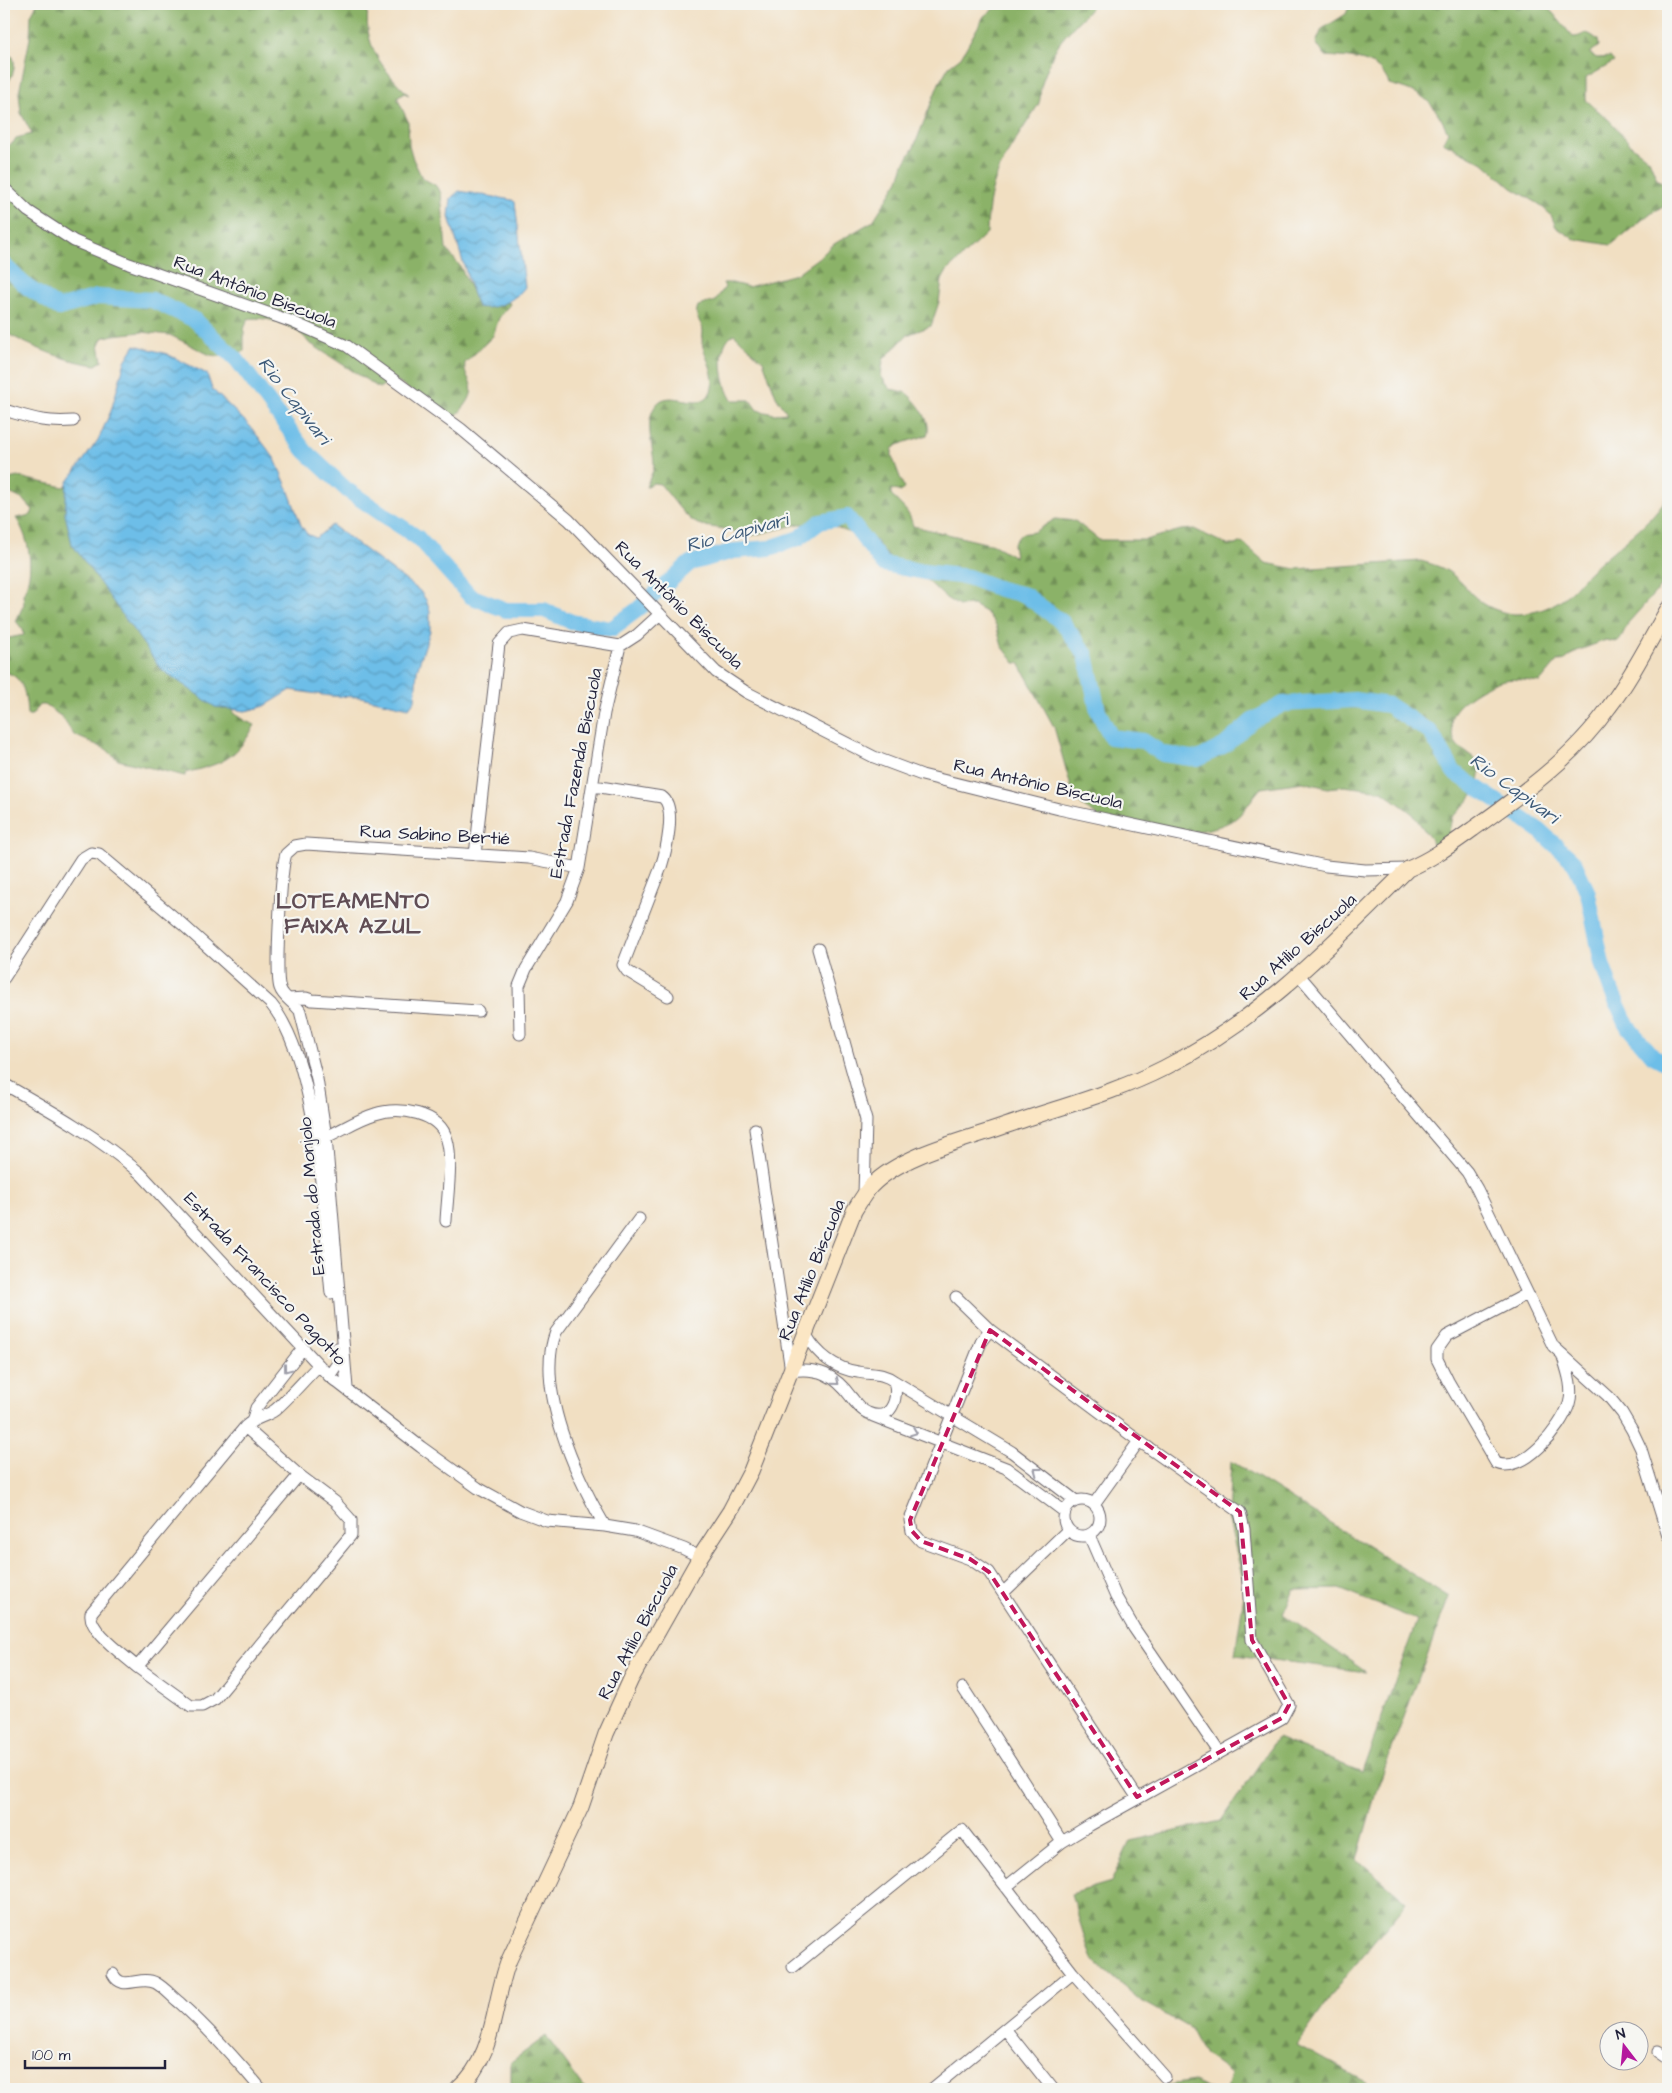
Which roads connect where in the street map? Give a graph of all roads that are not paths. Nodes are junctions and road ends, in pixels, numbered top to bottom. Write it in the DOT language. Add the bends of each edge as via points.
graph roads {
  1 [pos="4,188"];
  2 [pos="4,410"];
  3 [pos="73,421"];
  4 [pos="1668,609"];
  5 [pos="657,611"];
  6 [pos="620,646"];
  7 [pos="594,786"];
  8 [pos="290,849"];
  9 [pos="475,855"];
  10 [pos="579,868"];
  11 [pos="1408,869"];
  12 [pos="818,949"];
  13 [pos="1299,975"];
  14 [pos="4,978"];
  15 [pos="668,996"];
  16 [pos="295,1005"];
  17 [pos="478,1011"];
  18 [pos="520,1034"];
  19 [pos="4,1084"];
  20 [pos="754,1129"];
  21 [pos="326,1137"];
  22 [pos="864,1196"];
  23 [pos="639,1219"];
  24 [pos="446,1221"];
  25 [pos="1527,1294"];
  26 [pos="956,1296"];
  27 [pos="990,1330"];
  28 [pos="806,1335"];
  29 [pos="303,1348"];
  30 [pos="1562,1354"];
  31 [pos="319,1365"];
  32 [pos="791,1371"];
  33 [pos="329,1376"];
  34 [pos="894,1381"];
  35 [pos="347,1388"];
  36 [pos="869,1414"];
  37 [pos="953,1417"];
  38 [pos="249,1422"];
  39 [pos="1139,1441"];
  40 [pos="942,1443"];
  41 [pos="299,1475"];
  42 [pos="1076,1500"];
  43 [pos="1094,1504"];
  44 [pos="1064,1512"];
  45 [pos="605,1526"];
  46 [pos="1068,1530"];
  47 [pos="1090,1535"];
  48 [pos="1668,1536"];
  49 [pos="700,1557"];
  50 [pos="1004,1592"];
  51 [pos="137,1667"];
  52 [pos="963,1688"];
  53 [pos="1219,1752"];
  54 [pos="1137,1798"];
  55 [pos="1062,1842"];
  56 [pos="1006,1887"];
  57 [pos="792,1966"];
  58 [pos="1073,1973"];
  59 [pos="113,1974"];
  60 [pos="1006,2030"];
  61 [pos="1658,2052"];
  62 [pos="1668,2059"];
  63 [pos="1165,2077"];
  64 [pos="260,2089"];
  65 [pos="458,2089"];
  66 [pos="932,2089"];
  67 [pos="1053,2089"];
  1 -- 5 [label="street, Rua Antônio Biscuola" via="28,211 74,241 290,321 347,346 490,452 569,520"];
  2 -- 3 [label="street" via="36,421"];
  4 -- 11 [label="street, Rua Atílio Biscuola" via="1623,686 1572,750 1490,817 1428,860"];
  5 -- 6 [label="street" via="637,635"];
  5 -- 11 [label="street, Rua Antônio Biscuola" via="716,672 746,692 874,757 922,775 1326,866 1365,870"];
  6 -- 7 [label="street, Estrada Fazenda Biscuola" via="604,712"];
  6 -- 9 [label="street" via="523,630 509,633 499,644"];
  7 -- 10 [label="street, Estrada Fazenda Biscuola"];
  7 -- 15 [label="street" via="662,797 670,808 666,852 624,967"];
  8 -- 9 [label="street, Rua Sabino Bertié" via="306,844"];
  8 -- 16 [label="street, Estrada do Monjolo" via="284,860 277,974 282,995"];
  9 -- 10 [label="street, Rua Sabino Bertié" via="529,858"];
  10 -- 18 [label="street, Estrada Fazenda Biscuola" via="566,901 519,986"];
  11 -- 13 [label="street, Rua Atílio Biscuola"];
  12 -- 22 [label="street" via="866,1120"];
  13 -- 22 [label="street, Rua Atílio Biscuola" via="1247,1018 1162,1069 937,1150 898,1167 880,1179"];
  13 -- 25 [label="street" via="1467,1172"];
  14 -- 33 [label="street" via="81,859 91,853 99,854 280,1015 292,1038 309,1103 320,1174 338,1363"];
  16 -- 17 [label="street" via="306,998"];
  16 -- 21 [label="street, Estrada do Monjolo" via="317,1079"];
  19 -- 29 [label="street, Estrada Francisco Pagotto" via="99,1141 141,1174"];
  20 -- 32 [label="street"];
  21 -- 24 [label="street" via="375,1114 389,1111 421,1114 434,1120 447,1138 449,1150"];
  21 -- 35 [label="street, Estrada do Monjolo"];
  22 -- 28 [label="street, Rua Atílio Biscuola" via="854,1211"];
  23 -- 45 [label="street" via="556,1332 550,1347 552,1397 573,1464"];
  25 -- 30 [label="street" via="1547,1335"];
  25 -- 30 [label="street" via="1447,1336 1437,1350 1437,1359 1448,1381 1496,1462 1502,1465 1515,1463 1537,1451 1560,1420 1569,1404 1570,1391"];
  26 -- 27 [label="street"];
  27 -- 37 [label="street" via="982,1340"];
  27 -- 39 [label="street"];
  28 -- 32 [label="street, Rua Atílio Biscuola"];
  28 -- 34 [label="street" via="817,1352 843,1369 885,1375"];
  29 -- 31 [label="street, Estrada Francisco Pagotto"];
  29 -- 38 [label="street, one-way" via="256,1408"];
  30 -- 48 [label="street" via="1608,1396 1632,1430"];
  31 -- 33 [label="street, Estrada Francisco Pagotto"];
  31 -- 38 [label="street" via="276,1409"];
  32 -- 36 [label="street, one-way" via="820,1371 836,1380 860,1409"];
  32 -- 49 [label="street, Rua Atílio Biscuola" via="750,1472 730,1511"];
  33 -- 35 [label="street, Estrada Francisco Pagotto"];
  34 -- 36 [label="street" via="896,1402 890,1410 880,1415"];
  34 -- 37 [label="street"];
  35 -- 45 [label="street, Estrada Francisco Pagotto" via="478,1488 520,1511 547,1521"];
  36 -- 40 [label="street, one-way"];
  37 -- 40 [label="street"];
  42 -- 37 [label="street, one-way" via="1012,1452"];
  38 -- 41 [label="street"];
  38 -- 51 [label="street" via="91,1613 95,1630"];
  39 -- 43 [label="street"];
  39 -- 53 [label="street" via="1240,1512 1252,1640 1290,1705 1282,1718"];
  40 -- 44 [label="street" via="1006,1468"];
  40 -- 50 [label="street" via="910,1520 912,1531 921,1541 990,1572"];
  41 -- 51 [label="street"];
  41 -- 51 [label="street" via="336,1502 351,1520 351,1535 215,1699 202,1706 191,1706"];
  42 -- 43 [label="street"];
  42 -- 44 [label="street"];
  43 -- 47 [label="street" via="1100,1521"];
  44 -- 46 [label="street"];
  45 -- 49 [label="street, Estrada Francisco Pagotto" via="635,1531"];
  46 -- 47 [label="street" via="1078,1536"];
  46 -- 50 [label="street"];
  47 -- 53 [label="street" via="1116,1597 1134,1628"];
  49 -- 65 [label="street, Rua Atílio Biscuola" via="617,1708 581,1807 505,1969 487,2048 478,2067"];
  50 -- 54 [label="street"];
  52 -- 55 [label="street"];
  53 -- 54 [label="street"];
  54 -- 55 [label="street"];
  55 -- 56 [label="street"];
  56 -- 57 [label="street" via="962,1830"];
  56 -- 58 [label="street"];
  58 -- 60 [label="street"];
  58 -- 63 [label="street"];
  59 -- 64 [label="street" via="116,1981 122,1983 141,1980 156,1983 222,2042"];
  60 -- 66 [label="street"];
  60 -- 67 [label="street"];
  61 -- 62 [label="street"];
}
